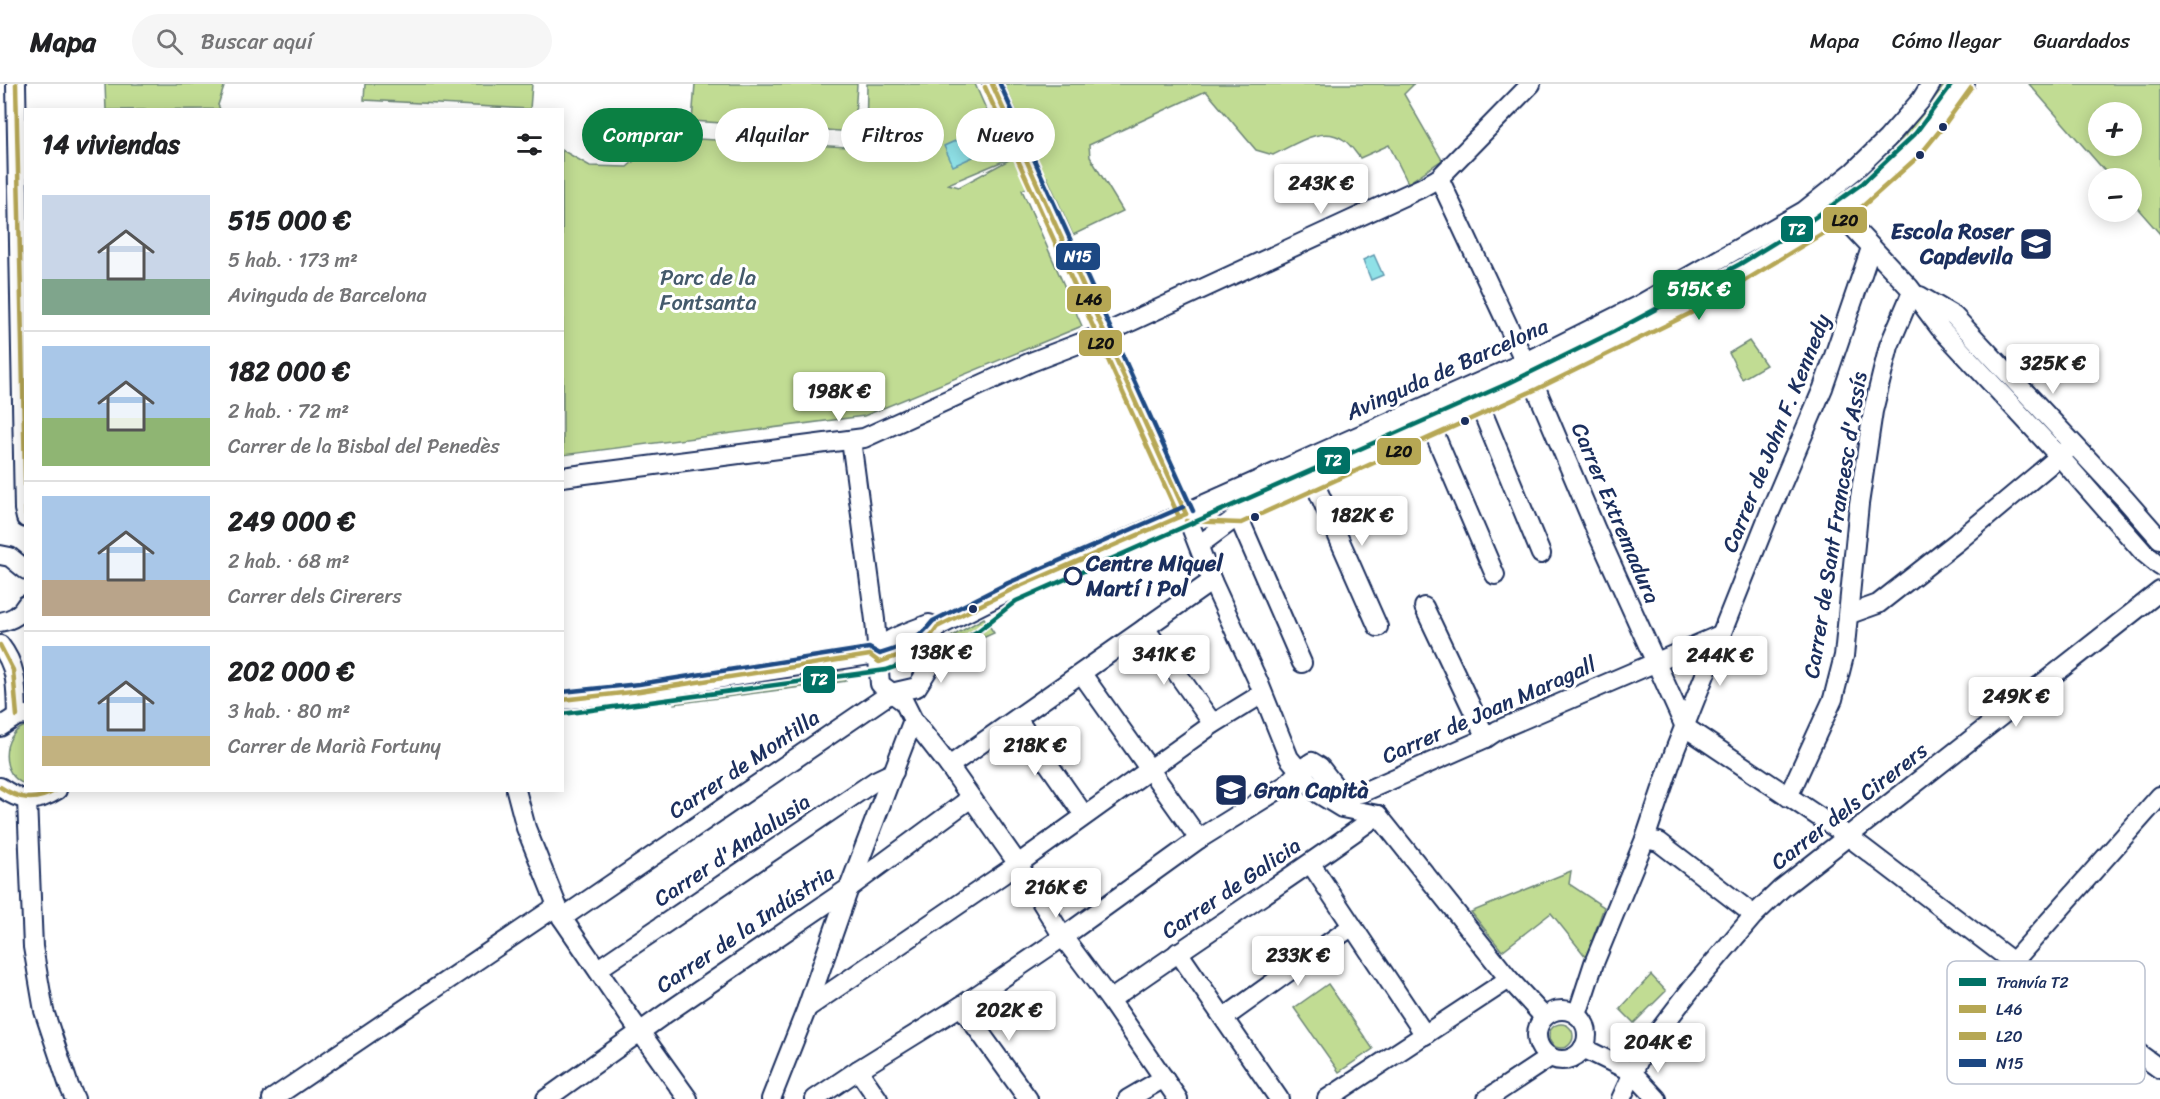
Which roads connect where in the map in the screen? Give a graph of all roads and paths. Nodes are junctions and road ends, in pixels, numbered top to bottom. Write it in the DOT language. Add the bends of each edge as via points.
graph roads {
  1 [pos="16,84"];
  2 [pos="992,84"];
  3 [pos="1531,84"];
  4 [pos="1931,84"];
  5 [pos="1965,84"];
  6 [pos="1439,178"];
  7 [pos="1825,194"];
  8 [pos="1841,215"];
  9 [pos="1871,248"];
  10 [pos="1912,292"];
  11 [pos="1104,334"];
  12 [pos="1525,363"];
  13 [pos="1534,382"];
  14 [pos="1480,406"];
  15 [pos="1432,428"];
  16 [pos="850,440"];
  17 [pos="2073,444"];
  18 [pos="2060,457"];
  19 [pos="564,477"];
  20 [pos="1314,482"];
  21 [pos="24,504"];
  22 [pos="1186,514"];
  23 [pos="1238,516"];
  24 [pos="2160,539"];
  25 [pos="1199,545"];
  26 [pos="24,548"];
  27 [pos="0,554"];
  28 [pos="1541,554"];
  29 [pos="2160,566"];
  30 [pos="24,568"];
  31 [pos="1495,575"];
  32 [pos="1212,581"];
  33 [pos="2160,591"];
  34 [pos="24,608"];
  35 [pos="1424,608"];
  36 [pos="1850,614"];
  37 [pos="0,622"];
  38 [pos="937,627"];
  39 [pos="1378,627"];
  40 [pos="1145,628"];
  41 [pos="1722,634"];
  42 [pos="902,635"];
  43 [pos="920,644"];
  44 [pos="0,645"];
  45 [pos="875,655"];
  46 [pos="1302,663"];
  47 [pos="1656,663"];
  48 [pos="1082,674"];
  49 [pos="891,693"];
  50 [pos="1262,694"];
  51 [pos="564,699"];
  52 [pos="21,715"];
  53 [pos="1017,719"];
  54 [pos="913,720"];
  55 [pos="1213,724"];
  56 [pos="0,727"];
  57 [pos="1684,727"];
  58 [pos="1486,738"];
  59 [pos="949,766"];
  60 [pos="1306,766"];
  61 [pos="1148,770"];
  62 [pos="894,772"];
  63 [pos="0,787"];
  64 [pos="54,792"];
  65 [pos="517,792"];
  66 [pos="2160,796"];
  67 [pos="1788,797"];
  68 [pos="971,798"];
  69 [pos="27,800"];
  70 [pos="1084,815"];
  71 [pos="1378,815"];
  72 [pos="1849,837"];
  73 [pos="1199,839"];
  74 [pos="1645,839"];
  75 [pos="1017,864"];
  76 [pos="1311,864"];
  77 [pos="849,888"];
  78 [pos="559,912"];
  79 [pos="1754,915"];
  80 [pos="1351,927"];
  81 [pos="1063,937"];
  82 [pos="1178,952"];
  83 [pos="2012,961"];
  84 [pos="2014,961"];
  85 [pos="598,969"];
  86 [pos="1509,979"];
  87 [pos="1110,1000"];
  88 [pos="961,1006"];
  89 [pos="807,1008"];
  90 [pos="1577,1015"];
  91 [pos="1544,1017"];
  92 [pos="1224,1018"];
  93 [pos="639,1032"];
  94 [pos="1425,1035"];
  95 [pos="1583,1048"];
  96 [pos="1550,1057"];
  97 [pos="2145,1058"];
  98 [pos="2160,1069"];
  99 [pos="858,1070"];
  100 [pos="1632,1072"];
  101 [pos="1164,1078"];
  102 [pos="75,1099"];
  103 [pos="272,1099"];
  104 [pos="546,1099"];
  105 [pos="688,1099"];
  106 [pos="771,1099"];
  107 [pos="815,1099"];
  108 [pos="878,1099"];
  109 [pos="1028,1099"];
  110 [pos="1128,1099"];
  111 [pos="1178,1099"];
  112 [pos="1279,1099"];
  113 [pos="1328,1099"];
  114 [pos="1487,1099"];
  115 [pos="1621,1099"];
  116 [pos="1657,1099"];
  1 -- 21 [label="street"];
  2 -- 11 [label="street"];
  3 -- 6 [label="street"];
  4 -- 7 [label="street, Avinguda de Barcelona" via="1887,139"];
  5 -- 8 [label="street, Avinguda de Barcelona" via="1914,150"];
  6 -- 11 [label="street"];
  6 -- 12 [label="street, Carrer Extremadura"];
  7 -- 8 [label="street"];
  7 -- 12 [label="street, Avinguda de Barcelona" via="1803,211 1640,305"];
  8 -- 9 [label="street"];
  8 -- 13 [label="street, Avinguda de Barcelona" via="1689,306"];
  9 -- 10 [label="street"];
  9 -- 41 [label="street, Carrer de John F. Kennedy" via="1823,388"];
  10 -- 17 [label="street" via="1954,316"];
  10 -- 18 [label="street" via="1940,328"];
  10 -- 36 [label="street, Carrer de Sant Francesc d'Assís" via="1889,346 1873,411 1859,504"];
  11 -- 16 [label="street" via="864,438"];
  11 -- 22 [label="street"];
  12 -- 13 [label="street, Carrer Extremadura"];
  12 -- 22 [label="street, Avinguda de Barcelona"];
  13 -- 14 [label="street, Avinguda de Barcelona"];
  13 -- 47 [label="street, Carrer Extremadura"];
  14 -- 15 [label="street, Avinguda de Barcelona"];
  14 -- 28 [label="street"];
  15 -- 20 [label="street, Avinguda de Barcelona"];
  15 -- 31 [label="street"];
  16 -- 19 [label="street"];
  16 -- 45 [label="street"];
  17 -- 18 [label="street"];
  17 -- 24 [label="street"];
  18 -- 29 [label="street" via="2143,552"];
  18 -- 36 [label="street" via="1878,604"];
  20 -- 23 [label="street, Avinguda de Barcelona"];
  20 -- 39 [label="street"];
  22 -- 23 [label="street"];
  22 -- 25 [label="street"];
  22 -- 38 [label="street, Avinguda de Barcelona" via="1011,590"];
  23 -- 25 [label="street, Avinguda de Barcelona"];
  23 -- 46 [label="street"];
  25 -- 32 [label="street"];
  26 -- 27 [label="street"];
  27 -- 30 [label="street"];
  32 -- 40 [label="street"];
  32 -- 50 [label="street"];
  33 -- 72 [label="street, Carrer dels Cirerers"];
  34 -- 37 [label="street" via="10,621"];
  35 -- 58 [label="street"];
  36 -- 67 [label="street, Carrer de Sant Francesc d'Assís" via="1833,699"];
  38 -- 42 [label="street, Avinguda de Barcelona" via="928,624"];
  38 -- 43 [label="street, Avinguda de Barcelona"];
  40 -- 48 [label="street"];
  40 -- 55 [label="street"];
  41 -- 47 [label="street, Carrer de Joan Maragall"];
  41 -- 57 [label="street, Carrer de John F. Kennedy"];
  42 -- 43 [label="street"];
  42 -- 45 [label="street, Avinguda de Barcelona"];
  43 -- 45 [label="street, Avinguda de Barcelona" via="900,655"];
  43 -- 49 [label="street, Carrer de Montilla" via="929,668 917,687"];
  44 -- 52 [label="street" via="13,665"];
  45 -- 49 [label="street" via="880,684"];
  45 -- 51 [label="street, Avinguda de Barcelona"];
  47 -- 57 [label="street, Carrer Extremadura"];
  47 -- 58 [label="street, Carrer de Joan Maragall"];
  48 -- 53 [label="street"];
  48 -- 61 [label="street"];
  49 -- 54 [label="street" via="903,702"];
  49 -- 78 [label="street, Carrer de Montilla"];
  50 -- 55 [label="street"];
  50 -- 60 [label="street" via="1289,758"];
  52 -- 56 [label="street"];
  53 -- 59 [label="street"];
  53 -- 70 [label="street"];
  54 -- 59 [label="street"];
  54 -- 62 [label="street"];
  55 -- 61 [label="street"];
  57 -- 67 [label="street"];
  57 -- 74 [label="street"];
  58 -- 60 [label="street, Carrer de Joan Maragall" via="1361,793 1340,793 1320,767"];
  59 -- 68 [label="street"];
  60 -- 71 [label="street" via="1319,794 1342,808"];
  60 -- 73 [label="street" via="1286,785"];
  61 -- 70 [label="street"];
  61 -- 73 [label="street"];
  62 -- 77 [label="street"];
  62 -- 85 [label="street, Carrer d'Andalusia" via="875,781"];
  63 -- 69 [label="street"];
  64 -- 69 [label="street" via="45,798"];
  65 -- 78 [label="street" via="526,828"];
  66 -- 84 [label="street"];
  67 -- 72 [label="street"];
  68 -- 75 [label="street"];
  68 -- 77 [label="street, Carrer de la Indústria"];
  69 -- 102 [label="street" via="33,946 42,1000"];
  70 -- 75 [label="street"];
  71 -- 76 [label="street, Carrer de Galicia"];
  71 -- 86 [label="street"];
  72 -- 79 [label="street, Carrer dels Cirerers"];
  72 -- 83 [label="street"];
  73 -- 81 [label="street"];
  74 -- 79 [label="street" via="1659,842"];
  74 -- 90 [label="street"];
  75 -- 81 [label="street"];
  75 -- 89 [label="street"];
  76 -- 80 [label="street"];
  76 -- 82 [label="street, Carrer de Galicia"];
  77 -- 89 [label="street"];
  77 -- 93 [label="street, Carrer de la Indústria"];
  78 -- 85 [label="street"];
  78 -- 103 [label="street, Carrer de Montilla"];
  79 -- 100 [label="street, Carrer dels Cirerers" via="1692,988"];
  80 -- 92 [label="street"];
  80 -- 94 [label="street"];
  81 -- 87 [label="street"];
  81 -- 88 [label="street"];
  82 -- 87 [label="street, Carrer de Galicia"];
  82 -- 92 [label="street"];
  85 -- 93 [label="street"];
  86 -- 91 [label="street"];
  86 -- 94 [label="street"];
  87 -- 101 [label="street"];
  88 -- 99 [label="street"];
  88 -- 109 [label="street"];
  89 -- 106 [label="street"];
  90 -- 91 [label="street" via="1561,1010"];
  90 -- 95 [label="street" via="1587,1031"];
  91 -- 96 [label="street" via="1537,1035"];
  92 -- 112 [label="street"];
  93 -- 104 [label="street, Carrer de la Indústria"];
  93 -- 105 [label="street"];
  94 -- 113 [label="street"];
  95 -- 96 [label="street" via="1569,1059"];
  95 -- 100 [label="street"];
  96 -- 114 [label="street"];
  97 -- 98 [label="street"];
  99 -- 107 [label="street"];
  99 -- 108 [label="street"];
  100 -- 115 [label="street, Carrer dels Cirerers"];
  100 -- 116 [label="street"];
  101 -- 110 [label="street"];
  101 -- 111 [label="street"];
}
